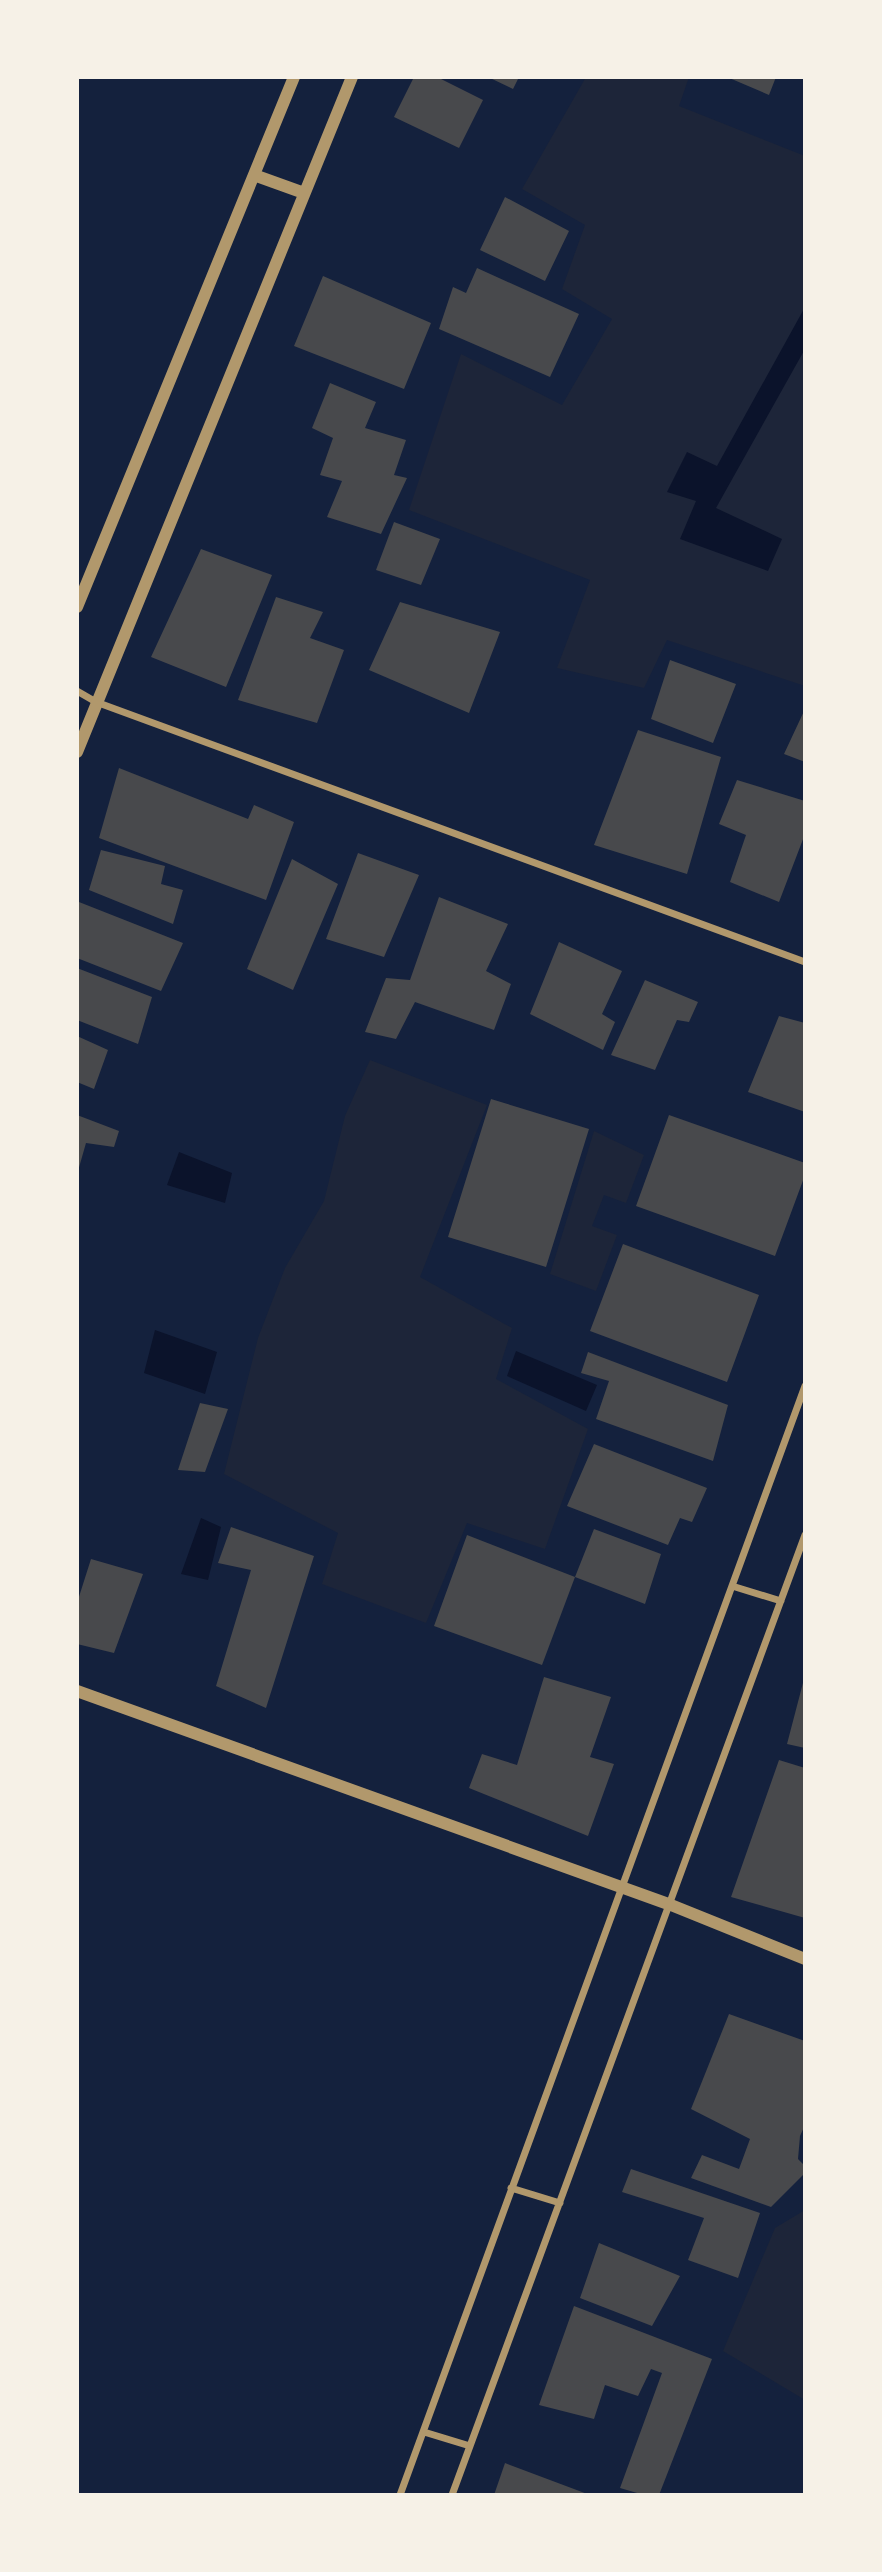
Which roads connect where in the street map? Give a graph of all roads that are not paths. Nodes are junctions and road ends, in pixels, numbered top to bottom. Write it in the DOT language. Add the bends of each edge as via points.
graph roads {
  1 [pos="294,77"];
  2 [pos="352,77"];
  3 [pos="254,175"];
  4 [pos="304,192"];
  5 [pos="77,607"];
  6 [pos="77,691"];
  7 [pos="96,702"];
  8 [pos="77,752"];
  9 [pos="805,962"];
  10 [pos="805,1385"];
  11 [pos="805,1535"];
  12 [pos="732,1586"];
  13 [pos="781,1601"];
  14 [pos="77,1690"];
  15 [pos="623,1888"];
  16 [pos="671,1905"];
  17 [pos="805,1959"];
  18 [pos="511,2188"];
  19 [pos="560,2203"];
  20 [pos="424,2432"];
  21 [pos="470,2446"];
  22 [pos="400,2495"];
  23 [pos="452,2495"];
  1 -- 3 [label="street"];
  2 -- 4 [label="street"];
  3 -- 4 [label="street"];
  3 -- 5 [label="street"];
  4 -- 7 [label="street"];
  6 -- 7 [label="street"];
  7 -- 8 [label="street"];
  7 -- 9 [label="street"];
  10 -- 12 [label="street"];
  11 -- 13 [label="street"];
  12 -- 13 [label="street"];
  12 -- 15 [label="street"];
  13 -- 16 [label="street"];
  14 -- 15 [label="street"];
  15 -- 16 [label="street"];
  15 -- 18 [label="street"];
  16 -- 17 [label="street"];
  16 -- 19 [label="street"];
  18 -- 19 [label="street"];
  18 -- 20 [label="street"];
  19 -- 21 [label="street"];
  20 -- 21 [label="street"];
  20 -- 22 [label="street"];
  21 -- 23 [label="street"];
}
